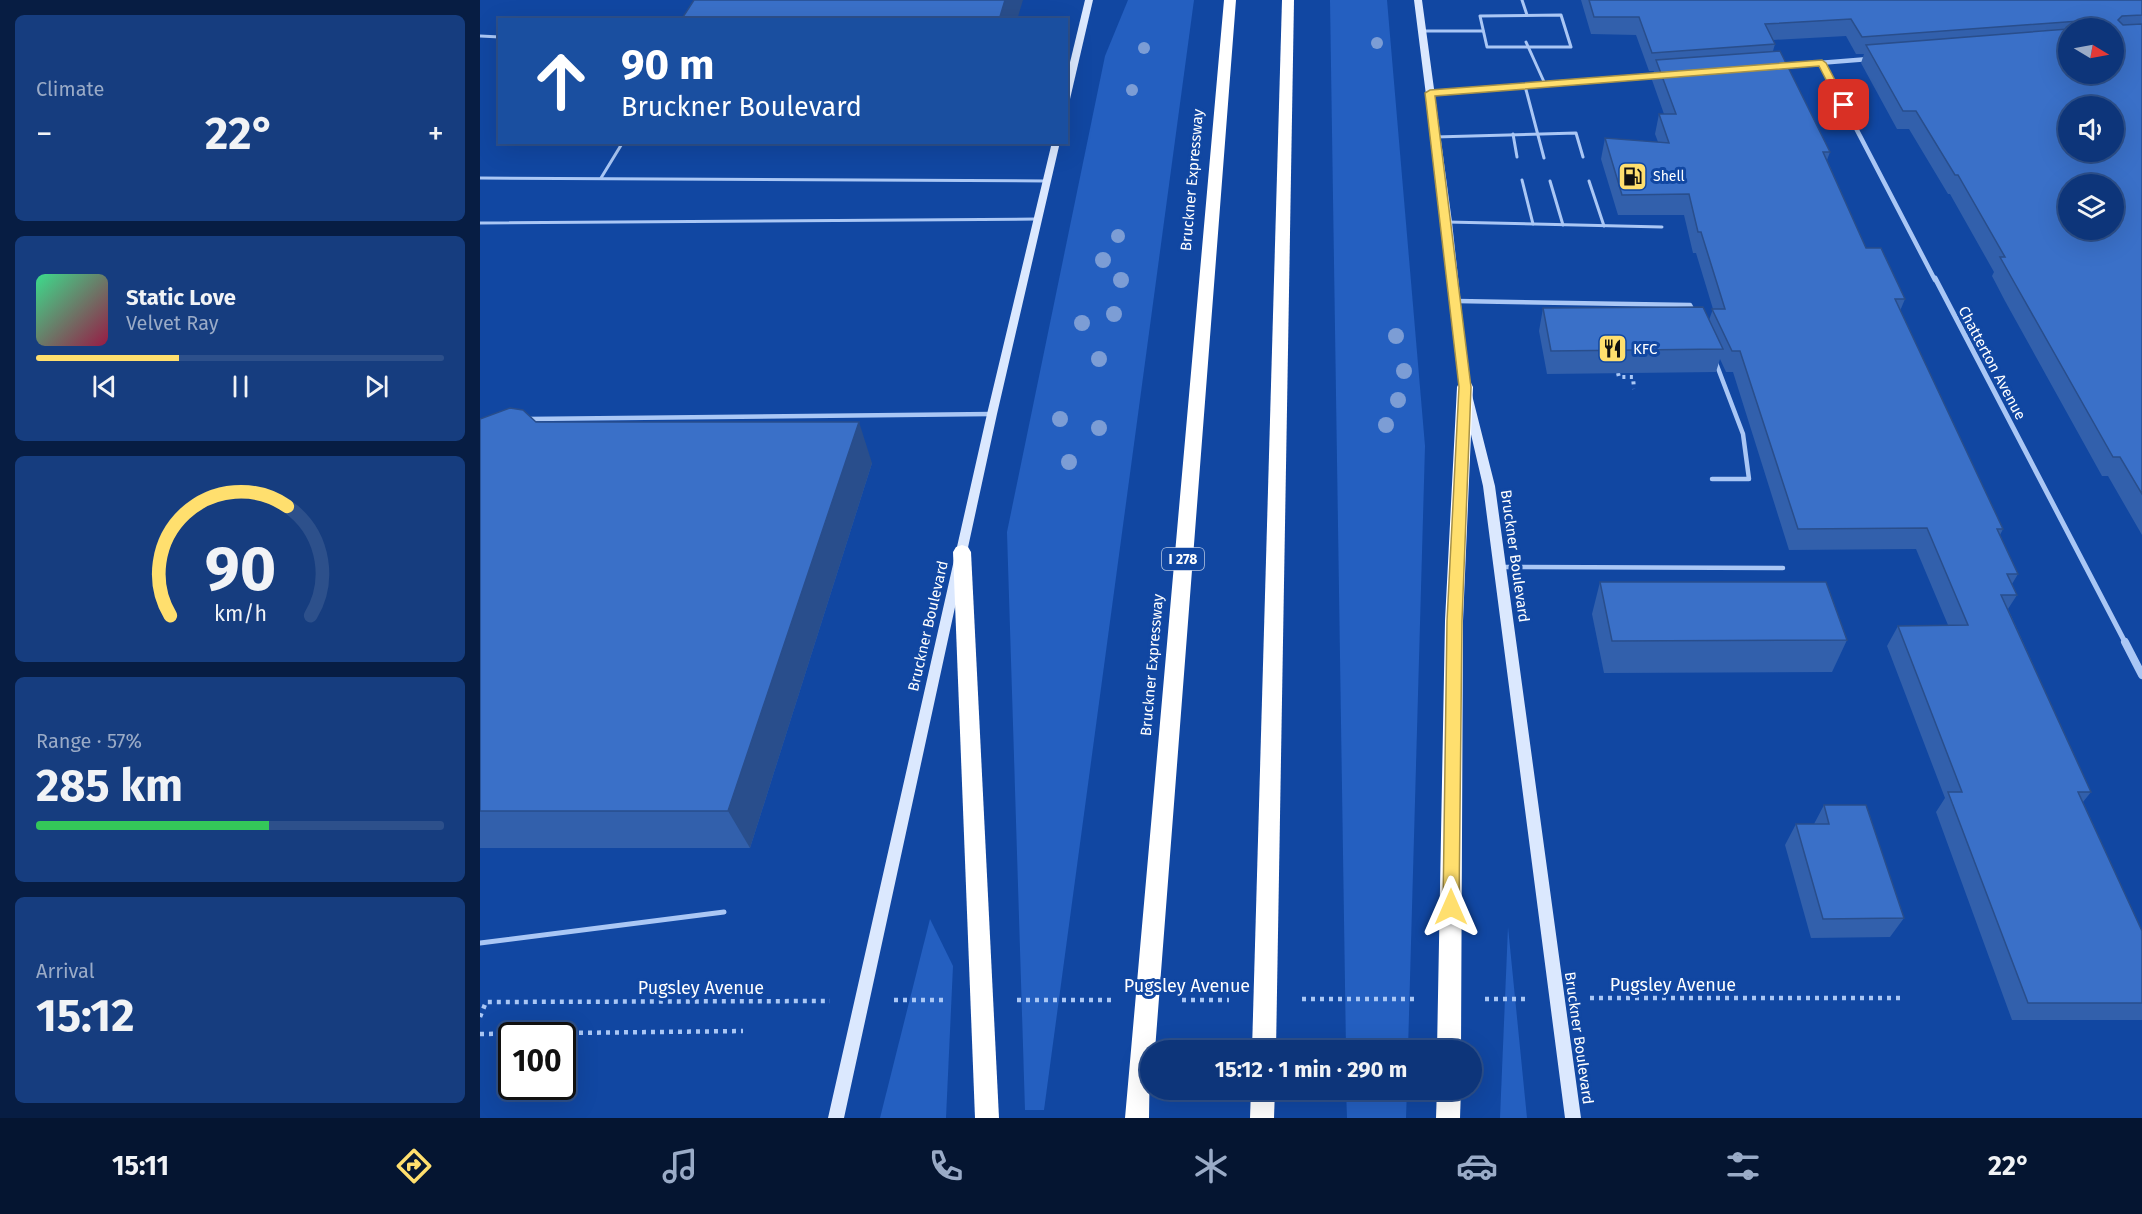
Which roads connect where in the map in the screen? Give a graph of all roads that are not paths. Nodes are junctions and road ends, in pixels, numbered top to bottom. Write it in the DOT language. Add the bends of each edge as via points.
graph roads {
  1 [pos="1089,0"];
  2 [pos="1230,0"];
  3 [pos="1288,0"];
  4 [pos="1418,0"];
  5 [pos="1522,0"];
  6 [pos="1527,15"];
  7 [pos="1518,16"];
  8 [pos="1520,23"];
  9 [pos="1422,31"];
  10 [pos="1483,31"];
  11 [pos="480,36"];
  12 [pos="498,37"];
  13 [pos="1526,42"];
  14 [pos="1528,47"];
  15 [pos="1880,58"];
  16 [pos="1822,63"];
  17 [pos="1775,66"];
  18 [pos="1672,74"];
  19 [pos="1545,84"];
  20 [pos="1525,86"];
  21 [pos="1068,90"];
  22 [pos="1430,93"];
  23 [pos="1537,133"];
  24 [pos="1513,134"];
  25 [pos="1435,137"];
  26 [pos="622,144"];
  27 [pos="1056,144"];
  28 [pos="1517,157"];
  29 [pos="1583,157"];
  30 [pos="1544,158"];
  31 [pos="480,178"];
  32 [pos="601,178"];
  33 [pos="1522,180"];
  34 [pos="1047,181"];
  35 [pos="1550,181"];
  36 [pos="1589,181"];
  37 [pos="1037,219"];
  38 [pos="1447,222"];
  39 [pos="480,223"];
  40 [pos="1533,224"];
  41 [pos="1563,225"];
  42 [pos="1604,226"];
  43 [pos="1662,227"];
  44 [pos="1455,301"];
  45 [pos="1694,315"];
  46 [pos="1713,356"];
  47 [pos="1465,387"];
  48 [pos="992,414"];
  49 [pos="519,419"];
  50 [pos="1712,479"];
  51 [pos="962,552"];
  52 [pos="1499,567"];
  53 [pos="1783,568"];
  54 [pos="2142,675"];
  55 [pos="724,912"];
  56 [pos="480,943"];
  57 [pos="1264,1040"];
  58 [pos="1449,1040"];
  59 [pos="1263,1100"];
  60 [pos="1449,1100"];
  61 [pos="836,1118"];
  62 [pos="987,1118"];
  63 [pos="1137,1118"];
  64 [pos="1262,1118"];
  65 [pos="1448,1118"];
  66 [pos="1574,1118"];
  1 -- 21 [label="main road"];
  2 -- 63 [label="highway, Bruckner Expressway / I 278"];
  3 -- 57 [label="highway"];
  4 -- 9 [label="main road, Bruckner Boulevard"];
  5 -- 6 [label="lane"];
  6 -- 7 [label="lane"];
  6 -- 14 [label="lane" via="1561,15 1571,47"];
  7 -- 8 [label="lane"];
  7 -- 10 [label="lane" via="1480,16"];
  9 -- 10 [label="lane"];
  9 -- 22 [label="main road, Bruckner Boulevard"];
  10 -- 14 [label="lane" via="1487,47"];
  11 -- 12 [label="lane"];
  13 -- 14 [label="lane"];
  14 -- 19 [label="lane"];
  15 -- 16 [label="street"];
  16 -- 17 [label="street"];
  16 -- 54 [label="street, Chatterton Avenue"];
  18 -- 19 [label="street"];
  19 -- 20 [label="street"];
  20 -- 22 [label="street"];
  20 -- 23 [label="lane"];
  22 -- 25 [label="main road, Bruckner Boulevard"];
  23 -- 24 [label="lane"];
  23 -- 29 [label="lane" via="1576,133"];
  23 -- 30 [label="lane"];
  24 -- 25 [label="lane"];
  24 -- 28 [label="lane"];
  25 -- 38 [label="main road, Bruckner Boulevard"];
  26 -- 32 [label="lane"];
  27 -- 34 [label="main road, Bruckner Boulevard"];
  31 -- 32 [label="lane"];
  32 -- 34 [label="lane"];
  33 -- 40 [label="lane"];
  34 -- 37 [label="main road, Bruckner Boulevard"];
  35 -- 41 [label="lane"];
  36 -- 42 [label="lane"];
  37 -- 39 [label="lane"];
  37 -- 48 [label="main road, Bruckner Boulevard"];
  38 -- 40 [label="lane"];
  38 -- 44 [label="main road, Bruckner Boulevard"];
  40 -- 41 [label="lane"];
  41 -- 42 [label="lane"];
  42 -- 43 [label="lane"];
  44 -- 45 [label="lane" via="1690,305"];
  44 -- 47 [label="main road, Bruckner Boulevard"];
  46 -- 50 [label="lane" via="1736,406 1750,454 1749,479"];
  47 -- 52 [label="main road, Bruckner Boulevard" via="1489,486"];
  47 -- 58 [label="highway" via="1454,621"];
  48 -- 49 [label="lane"];
  48 -- 51 [label="main road, Bruckner Boulevard"];
  51 -- 61 [label="main road, Bruckner Boulevard"];
  51 -- 62 [label="highway"];
  52 -- 53 [label="lane"];
  52 -- 66 [label="main road, Bruckner Boulevard"];
  55 -- 56 [label="lane"];
  59 -- 64 [label="highway"];
  60 -- 65 [label="highway"];
}
